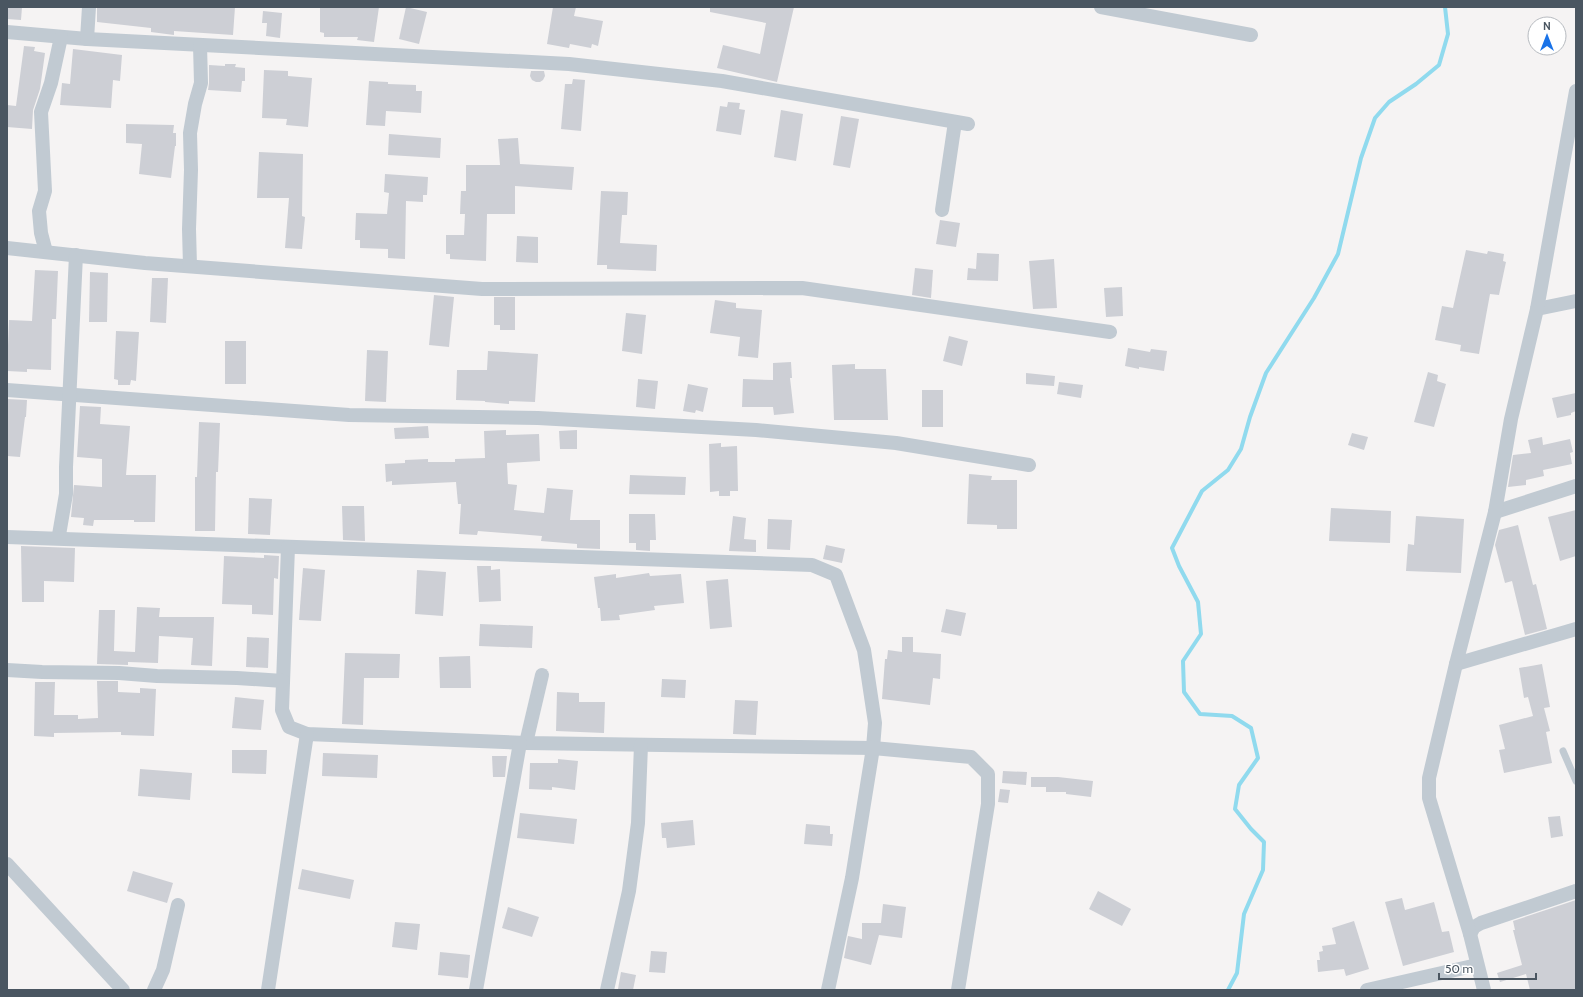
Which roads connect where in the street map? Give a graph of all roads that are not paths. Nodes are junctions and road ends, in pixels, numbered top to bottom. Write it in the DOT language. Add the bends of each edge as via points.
graph roads {
  1 [pos="89,7"];
  2 [pos="1101,7"];
  3 [pos="7,32"];
  4 [pos="1251,35"];
  5 [pos="61,37"];
  6 [pos="87,39"];
  7 [pos="200,45"];
  8 [pos="1576,91"];
  9 [pos="942,210"];
  10 [pos="7,248"];
  11 [pos="46,252"];
  12 [pos="76,255"];
  13 [pos="190,266"];
  14 [pos="1576,301"];
  15 [pos="1537,309"];
  16 [pos="1110,332"];
  17 [pos="7,390"];
  18 [pos="69,395"];
  19 [pos="1029,465"];
  20 [pos="1576,486"];
  21 [pos="1495,512"];
  22 [pos="59,535"];
  23 [pos="7,537"];
  24 [pos="288,547"];
  25 [pos="1576,629"];
  26 [pos="1456,664"];
  27 [pos="7,670"];
  28 [pos="542,674"];
  29 [pos="283,681"];
  30 [pos="307,734"];
  31 [pos="523,743"];
  32 [pos="641,745"];
  33 [pos="873,748"];
  34 [pos="1563,751"];
  35 [pos="1576,781"];
  36 [pos="7,864"];
  37 [pos="1576,891"];
  38 [pos="178,905"];
  39 [pos="1470,934"];
  40 [pos="1477,965"];
  41 [pos="123,990"];
  42 [pos="154,990"];
  43 [pos="268,990"];
  44 [pos="476,990"];
  45 [pos="607,990"];
  46 [pos="828,990"];
  47 [pos="958,990"];
  48 [pos="1367,990"];
  49 [pos="1484,990"];
  1 -- 6 [label="street"];
  2 -- 4 [label="street"];
  3 -- 5 [label="street"];
  5 -- 6 [label="street"];
  5 -- 11 [label="street" via="51,83 41,112 45,191 39,211"];
  6 -- 7 [label="street"];
  7 -- 9 [label="street" via="569,64 722,81 961,123"];
  7 -- 13 [label="street" via="201,83 190,133"];
  8 -- 15 [label="street"];
  10 -- 11 [label="street"];
  11 -- 12 [label="street"];
  12 -- 13 [label="street"];
  12 -- 18 [label="street"];
  13 -- 16 [label="street" via="482,289 802,288"];
  14 -- 15 [label="street"];
  15 -- 21 [label="street" via="1511,420"];
  17 -- 18 [label="street"];
  18 -- 19 [label="street" via="350,415 538,418 756,430 896,443"];
  18 -- 22 [label="street" via="66,494"];
  20 -- 21 [label="street"];
  21 -- 26 [label="street"];
  23 -- 24 [label="street"];
  24 -- 29 [label="street"];
  24 -- 33 [label="street" via="812,565 836,575 864,650 875,723"];
  25 -- 26 [label="street"];
  26 -- 39 [label="street" via="1429,778 1429,798"];
  27 -- 29 [label="street"];
  28 -- 31 [label="street"];
  29 -- 30 [label="street" via="282,710 289,727"];
  30 -- 31 [label="street"];
  30 -- 43 [label="street"];
  31 -- 32 [label="street"];
  31 -- 44 [label="street"];
  32 -- 33 [label="street"];
  32 -- 45 [label="street" via="638,823 629,891"];
  33 -- 46 [label="street" via="852,878"];
  33 -- 47 [label="street" via="971,757 988,774 988,804"];
  34 -- 35 [label="lane"];
  36 -- 41 [label="street"];
  37 -- 39 [label="street" via="1480,923"];
  38 -- 42 [label="street" via="163,970"];
  39 -- 40 [label="street"];
  40 -- 48 [label="street"];
  40 -- 49 [label="street"];
}
